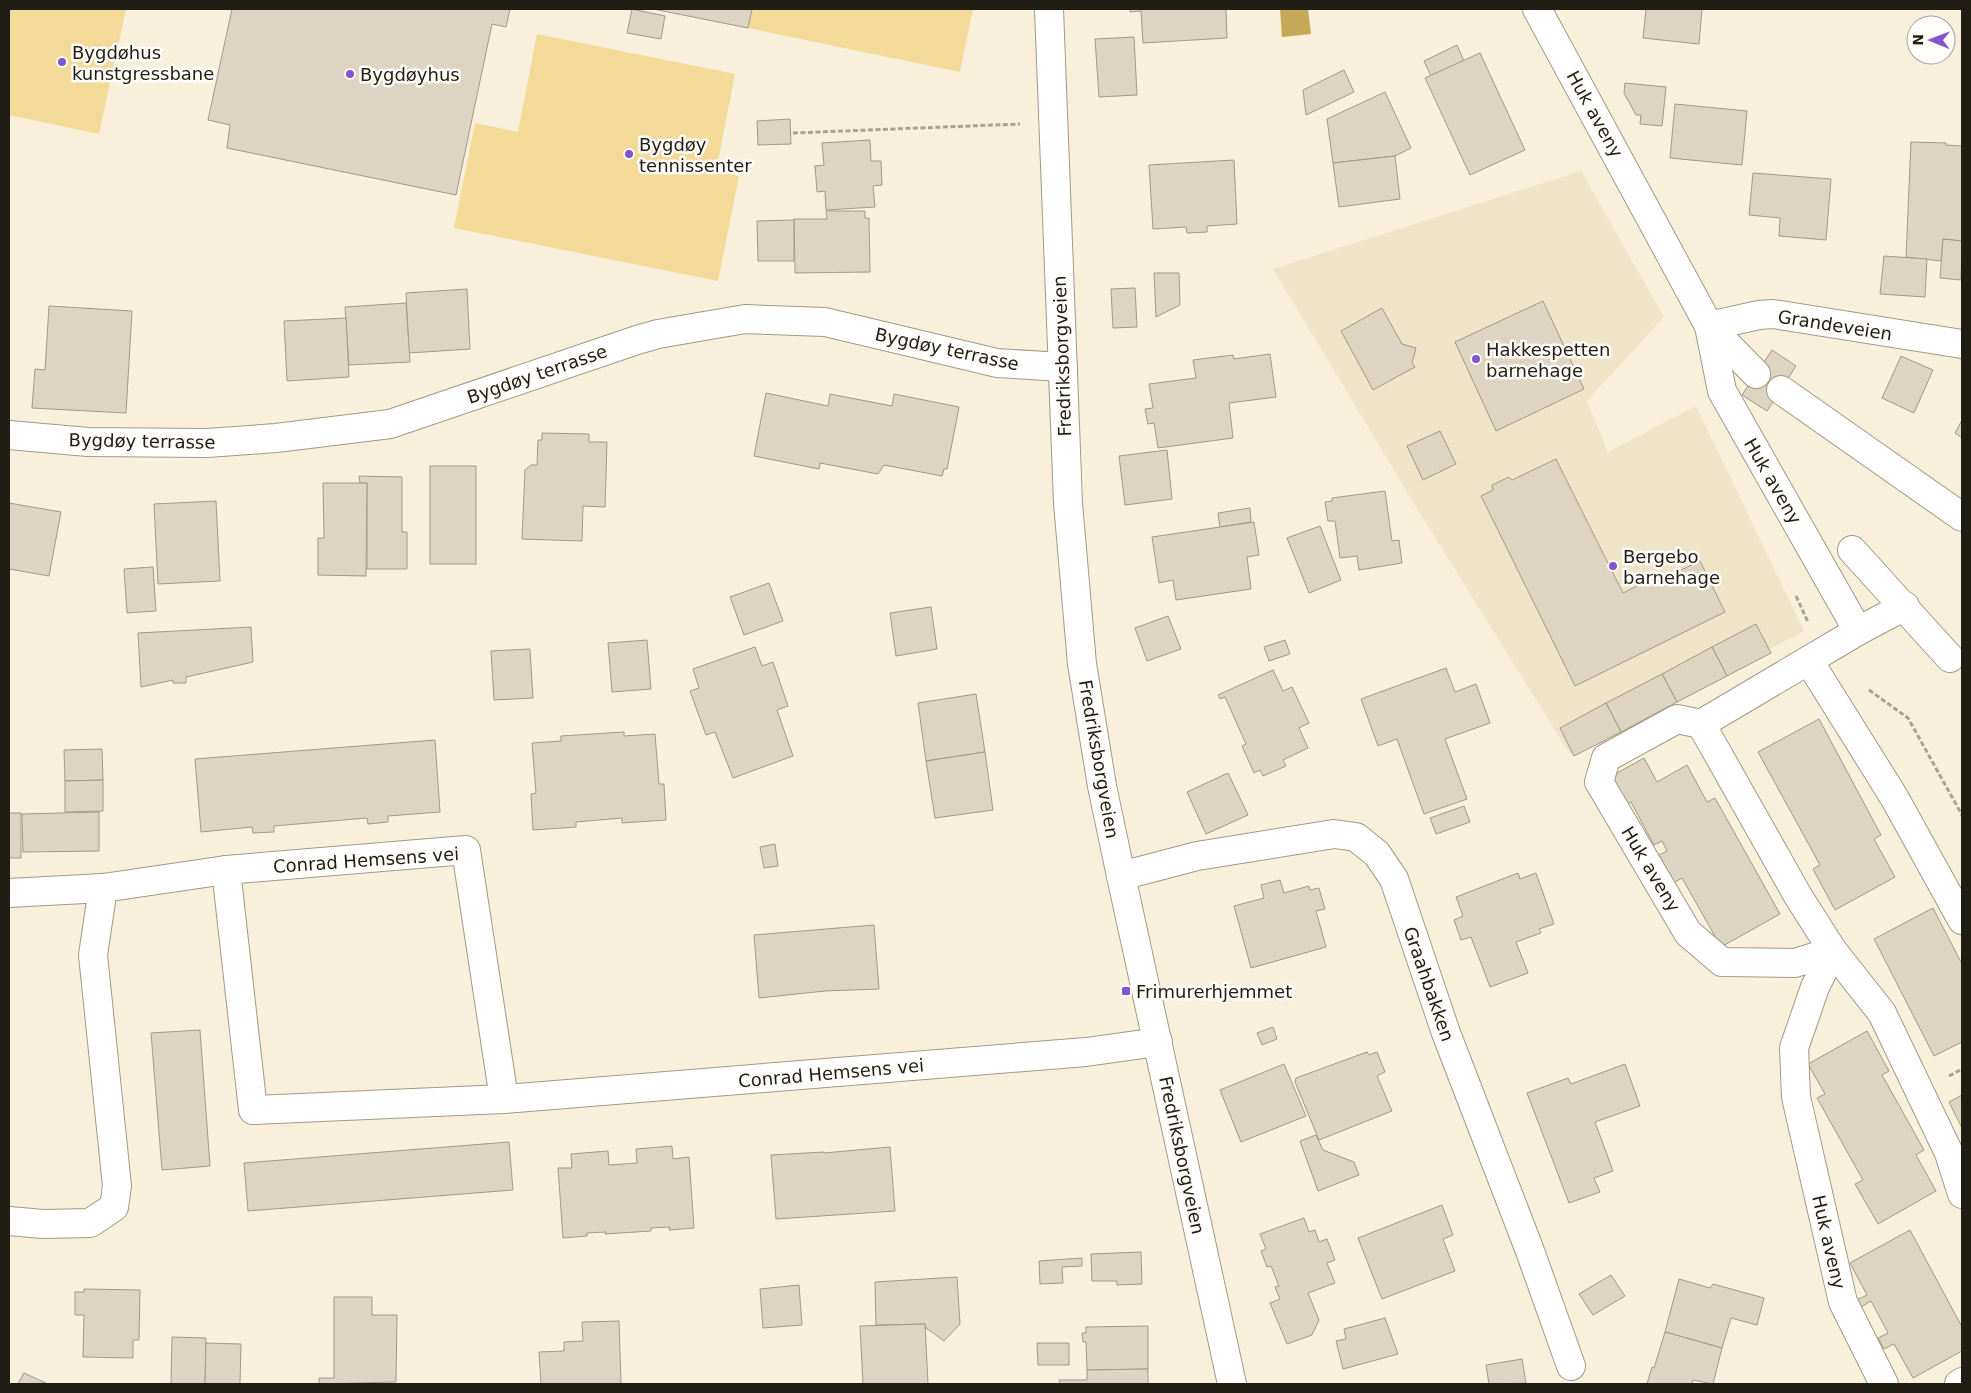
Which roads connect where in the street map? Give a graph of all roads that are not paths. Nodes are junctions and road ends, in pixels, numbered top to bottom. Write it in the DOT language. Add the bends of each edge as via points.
graph roads {
  1 [pos="1049,9"];
  2 [pos="1537,9"];
  3 [pos="1709,326"];
  4 [pos="1962,344"];
  5 [pos="1063,367"];
  6 [pos="1756,374"];
  7 [pos="1780,390"];
  8 [pos="9,435"];
  9 [pos="1962,517"];
  10 [pos="1852,550"];
  11 [pos="1905,606"];
  12 [pos="1858,631"];
  13 [pos="1950,658"];
  14 [pos="1809,661"];
  15 [pos="1701,724"];
  16 [pos="226,870"];
  17 [pos="1120,876"];
  18 [pos="103,888"];
  19 [pos="9,893"];
  20 [pos="1962,920"];
  21 [pos="1833,951"];
  22 [pos="1158,1042"];
  23 [pos="504,1099"];
  24 [pos="1962,1194"];
  25 [pos="9,1221"];
  26 [pos="1571,1366"];
  27 [pos="1962,1382"];
  28 [pos="1232,1384"];
  29 [pos="1884,1384"];
  30 [pos="1959,1384"];
  1 -- 5 [label="street, Fredriksborgveien"];
  2 -- 3 [label="street, Huk aveny"];
  3 -- 4 [label="street, Grandeveien" via="1774,314"];
  3 -- 6 [label="street, Huk aveny"];
  3 -- 12 [label="street, Huk aveny" via="1722,391"];
  5 -- 8 [label="street, Bygdøy terrasse" via="997,363 826,322 745,319 644,338 390,424 207,443 88,442"];
  5 -- 17 [label="street, Fredriksborgveien" via="1070,536 1082,664"];
  7 -- 9 [label="street"];
  10 -- 11 [label="street"];
  11 -- 12 [label="street"];
  11 -- 13 [label="street"];
  12 -- 14 [label="street"];
  14 -- 15 [label="street"];
  14 -- 20 [label="street" via="1894,797"];
  15 -- 21 [label="street" via="1798,896"];
  15 -- 21 [label="street, Huk aveny" via="1677,719 1606,758 1599,782 1688,933 1722,962 1795,962"];
  16 -- 18 [label="street, Conrad Hemsens vei"];
  16 -- 23 [label="street, Conrad Hemsens vei" via="466,850"];
  16 -- 23 [label="street, Conrad Hemsens vei" via="252,1110"];
  17 -- 22 [label="street, Fredriksborgveien"];
  17 -- 26 [label="street, Graahbakken" via="1197,856 1334,834 1356,837 1377,854 1394,879 1446,1033"];
  18 -- 19 [label="street, Conrad Hemsens vei"];
  18 -- 25 [label="street" via="93,955 117,1186 114,1207 90,1223"];
  21 -- 24 [label="street" via="1882,1013 1949,1153"];
  21 -- 29 [label="street, Huk aveny" via="1815,987 1794,1048 1796,1098 1843,1302"];
  22 -- 23 [label="street, Conrad Hemsens vei" via="1086,1052"];
  22 -- 28 [label="street, Fredriksborgveien"];
  27 -- 30 [label="street"];
}
